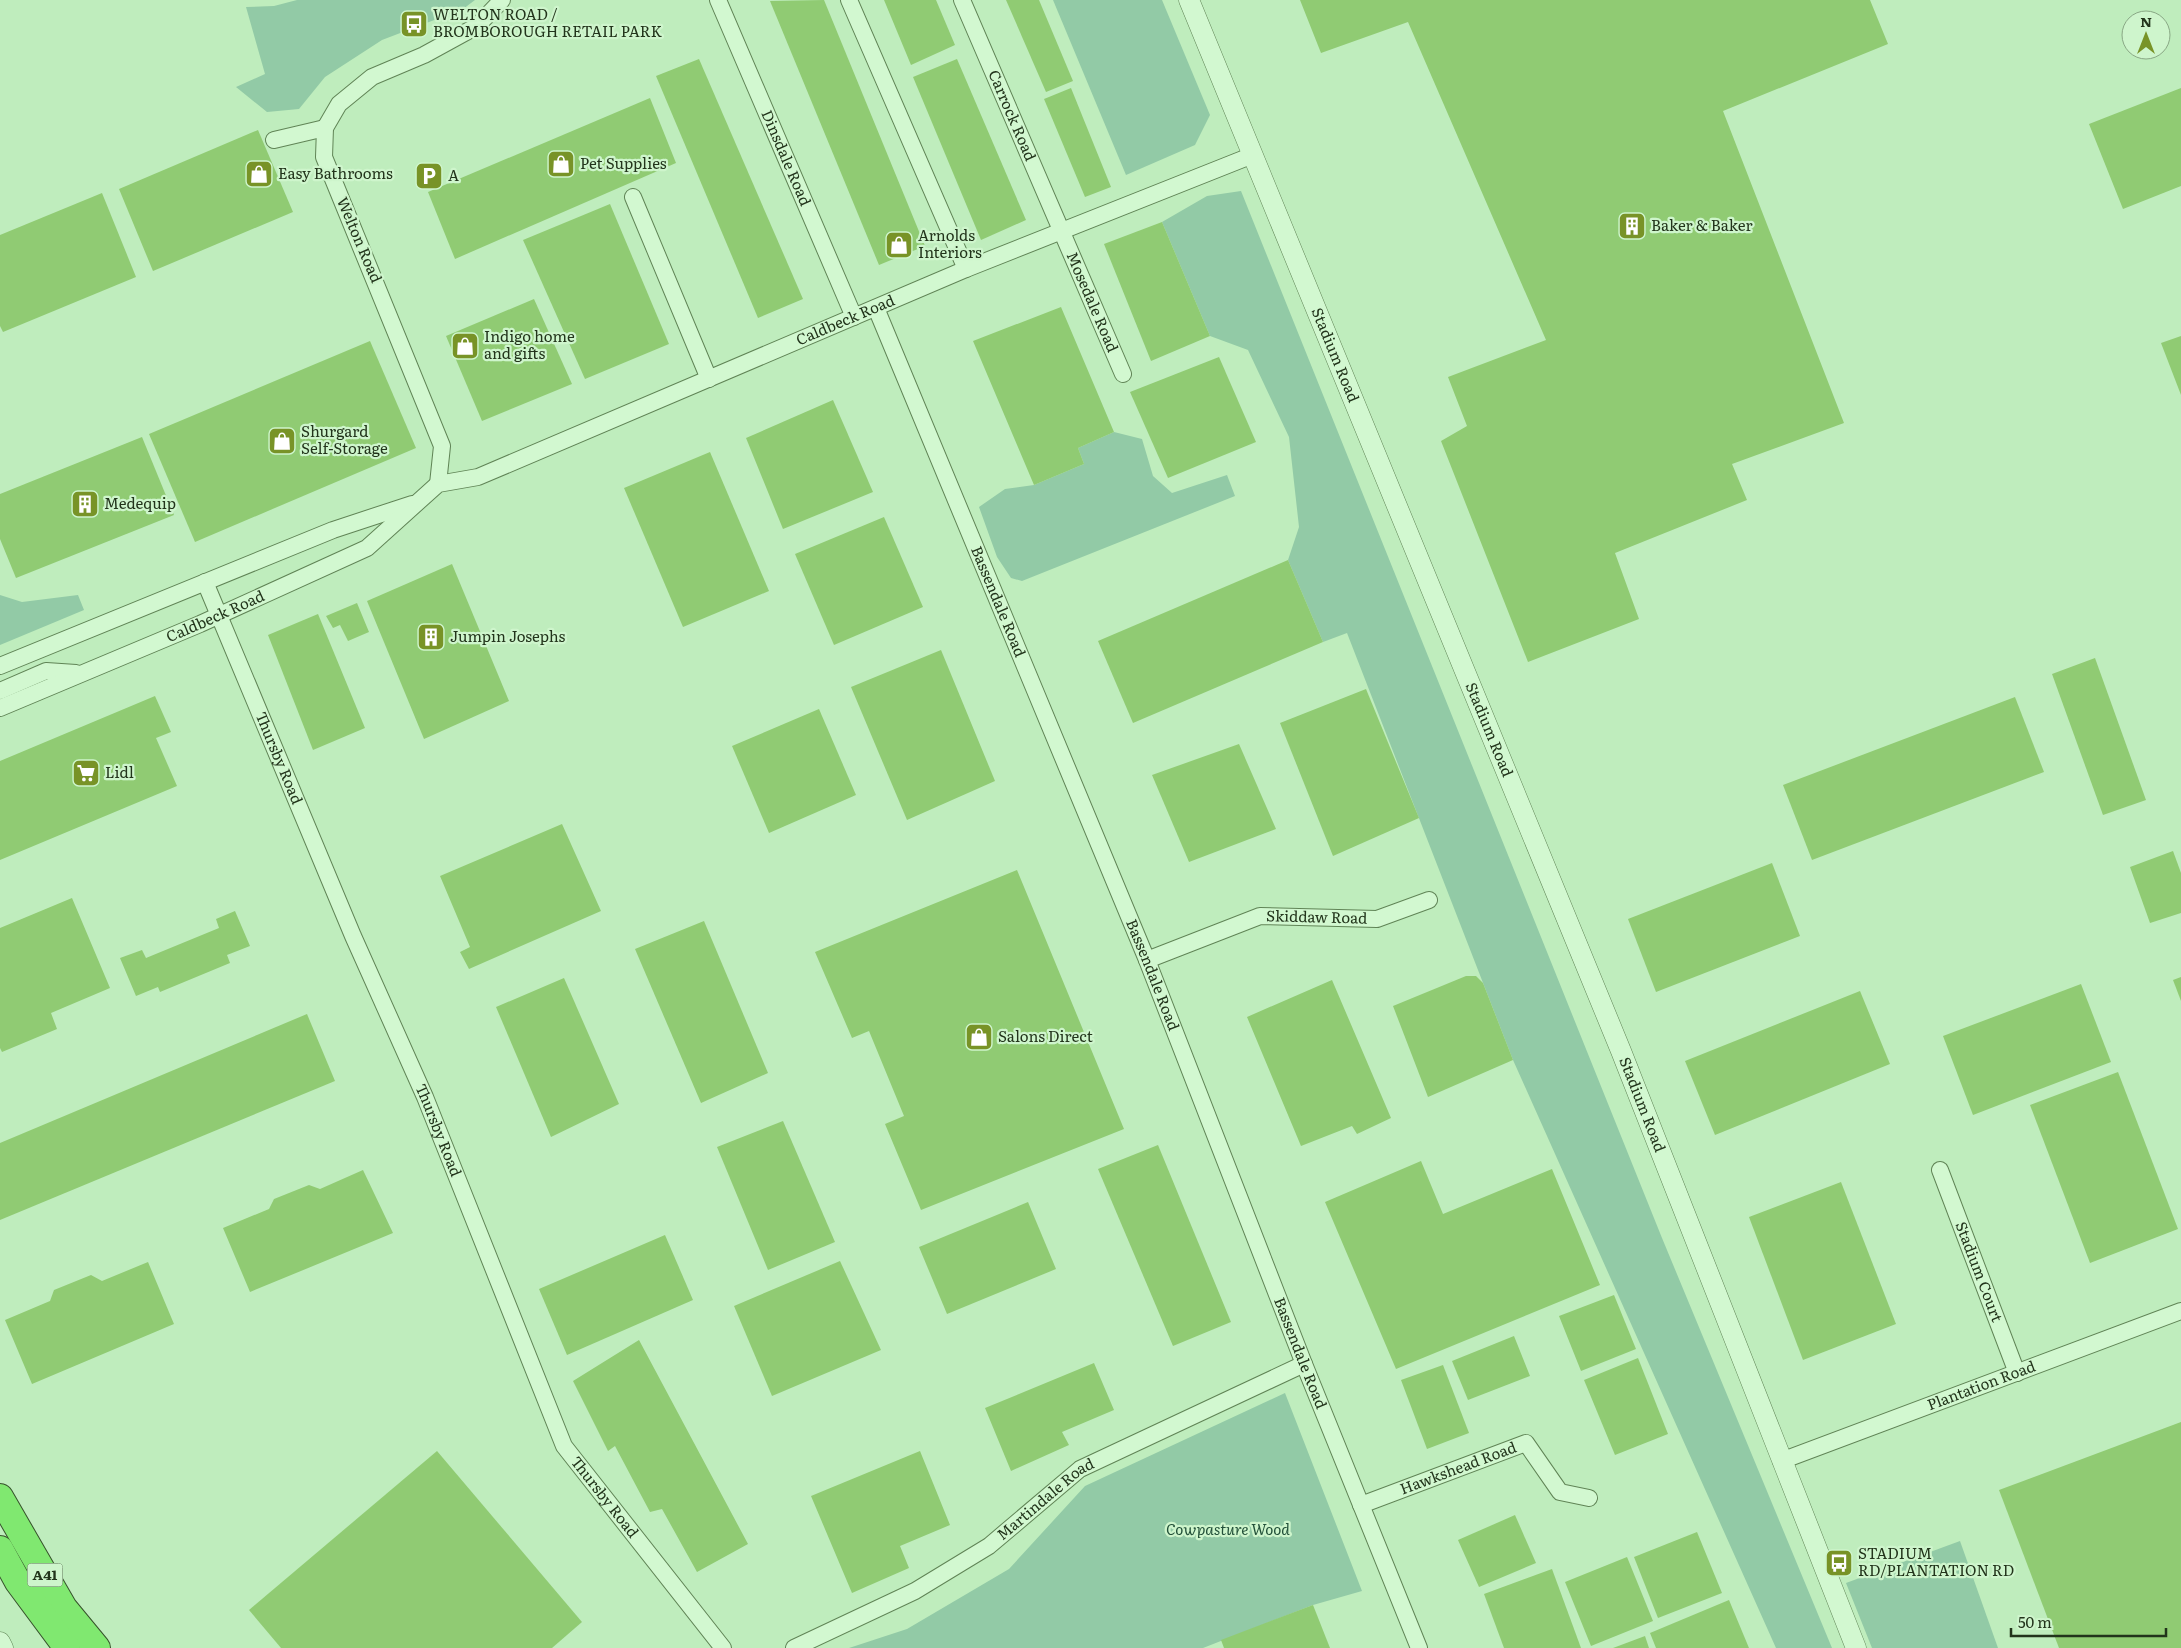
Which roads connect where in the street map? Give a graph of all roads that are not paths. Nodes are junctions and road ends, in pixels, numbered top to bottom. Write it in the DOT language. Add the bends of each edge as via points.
graph roads {
  1 [pos="502,0"];
  2 [pos="718,0"];
  3 [pos="849,0"];
  4 [pos="962,0"];
  5 [pos="1189,0"];
  6 [pos="325,128"];
  7 [pos="274,140"];
  8 [pos="1253,155"];
  9 [pos="633,197"];
  10 [pos="1061,231"];
  11 [pos="966,269"];
  12 [pos="876,308"];
  13 [pos="854,317"];
  14 [pos="1123,374"];
  15 [pos="709,379"];
  16 [pos="438,484"];
  17 [pos="418,502"];
  18 [pos="205,582"];
  19 [pos="219,615"];
  20 [pos="0,666"];
  21 [pos="81,673"];
  22 [pos="0,691"];
  23 [pos="0,708"];
  24 [pos="1429,900"];
  25 [pos="1147,960"];
  26 [pos="1940,1170"];
  27 [pos="2181,1311"];
  28 [pos="1304,1364"];
  29 [pos="2017,1373"];
  30 [pos="1782,1461"];
  31 [pos="0,1497"];
  32 [pos="1590,1498"];
  33 [pos="1361,1505"];
  34 [pos="0,1549"];
  35 [pos="0,1642"];
  36 [pos="3,1648"];
  37 [pos="67,1648"];
  38 [pos="97,1648"];
  39 [pos="723,1648"];
  40 [pos="794,1648"];
  41 [pos="1419,1648"];
  42 [pos="1856,1648"];
  1 -- 6 [label="street, Welton Road" via="477,26 424,55 372,77 339,104"];
  2 -- 13 [label="street, Dinsdale Road"];
  3 -- 11 [label="street"];
  4 -- 10 [label="street, Carrock Road"];
  5 -- 8 [label="street, Stadium Road"];
  6 -- 7 [label="street"];
  6 -- 16 [label="street, Welton Road" via="324,157 442,446"];
  8 -- 10 [label="street, Caldbeck Road"];
  8 -- 30 [label="street, Stadium Road" via="1621,1051"];
  9 -- 15 [label="street"];
  10 -- 11 [label="street, Caldbeck Road"];
  10 -- 14 [label="street, Mosedale Road"];
  11 -- 12 [label="street, Caldbeck Road"];
  12 -- 13 [label="street, Caldbeck Road"];
  12 -- 25 [label="street, Bassendale Road"];
  13 -- 15 [label="street, Caldbeck Road"];
  15 -- 16 [label="street, Caldbeck Road" via="478,477"];
  16 -- 17 [label="street, Caldbeck Road"];
  17 -- 18 [label="street, Caldbeck Road" via="333,530"];
  17 -- 19 [label="street, Caldbeck Road" via="366,548"];
  18 -- 19 [label="street, Thursby Road"];
  18 -- 20 [label="street, Caldbeck Road"];
  19 -- 21 [label="street, Caldbeck Road"];
  19 -- 39 [label="street, Thursby Road" via="353,936 425,1097 564,1446"];
  21 -- 22 [label="street" via="46,672"];
  21 -- 23 [label="street, Caldbeck Road"];
  24 -- 25 [label="street, Skiddaw Road" via="1377,919 1260,916"];
  25 -- 28 [label="street, Bassendale Road"];
  26 -- 29 [label="street, Stadium Court"];
  27 -- 29 [label="street, Plantation Road"];
  28 -- 33 [label="street, Bassendale Road"];
  28 -- 40 [label="street, Martindale Road" via="1080,1468 980,1551 915,1591"];
  29 -- 30 [label="street, Plantation Road"];
  30 -- 42 [label="street, Stadium Road"];
  31 -- 38 [label="highway, A41" via="64,1608"];
  32 -- 33 [label="street, Hawkshead Road" via="1560,1492 1526,1443"];
  33 -- 41 [label="street, Bassendale Road"];
  34 -- 37 [label="highway, A41" via="18,1582"];
  35 -- 36 [label="street"];
}
